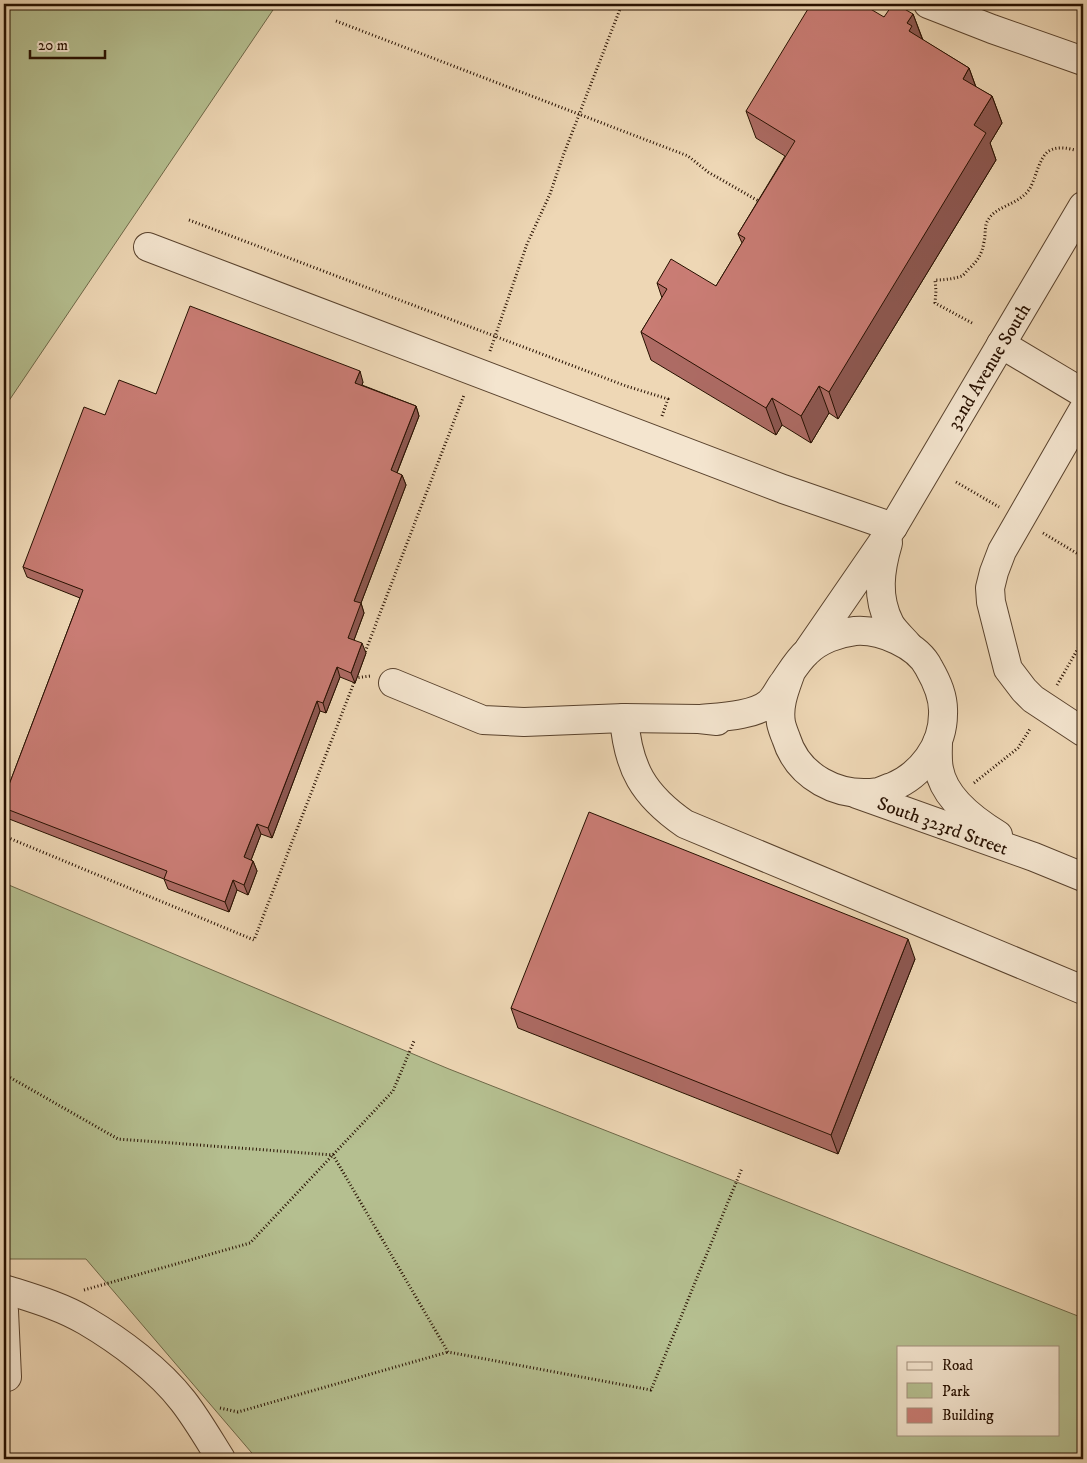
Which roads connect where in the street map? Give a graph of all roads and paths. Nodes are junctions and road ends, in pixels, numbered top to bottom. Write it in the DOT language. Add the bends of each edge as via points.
graph roads {
  1 [pos="622,4"];
  2 [pos="928,4"];
  3 [pos="336,21"];
  4 [pos="1083,61"];
  5 [pos="579,115"];
  6 [pos="1075,150"];
  7 [pos="763,203"];
  8 [pos="1083,206"];
  9 [pos="189,220"];
  10 [pos="148,248"];
  11 [pos="972,323"];
  12 [pos="495,336"];
  13 [pos="1001,344"];
  14 [pos="476,372"];
  15 [pos="1083,393"];
  16 [pos="1083,410"];
  17 [pos="654,440"];
  18 [pos="892,527"];
  19 [pos="908,645"];
  20 [pos="808,651"];
  21 [pos="362,660"];
  22 [pos="359,669"];
  23 [pos="791,672"];
  24 [pos="355,678"];
  25 [pos="383,679"];
  26 [pos="624,718"];
  27 [pos="699,719"];
  28 [pos="1083,732"];
  29 [pos="938,741"];
  30 [pos="789,749"];
  31 [pos="852,793"];
  32 [pos="4,836"];
  33 [pos="1034,857"];
  34 [pos="1083,876"];
  35 [pos="1083,990"];
  36 [pos="414,1040"];
  37 [pos="4,1074"];
  38 [pos="333,1155"];
  39 [pos="742,1168"];
  40 [pos="4,1289"];
  41 [pos="77,1290"];
  42 [pos="4,1310"];
  43 [pos="448,1352"];
  44 [pos="8,1376"];
  45 [pos="182,1400"];
  46 [pos="221,1459"];
  1 -- 5 [label="path"];
  2 -- 4 [label="street"];
  3 -- 5 [label="path"];
  5 -- 7 [label="path" via="688,156 708,172"];
  5 -- 12 [label="path" via="550,194 526,244"];
  6 -- 11 [label="path" via="1059,148 1048,152 1028,191 988,219 983,251 976,262 963,275 935,280 935,303"];
  8 -- 13 [label="street, 32nd Avenue South"];
  9 -- 12 [label="path"];
  10 -- 14 [label="street"];
  12 -- 14 [label="path" via="488,356"];
  12 -- 17 [label="path" via="668,400"];
  13 -- 15 [label="street"];
  13 -- 18 [label="street, 32nd Avenue South"];
  14 -- 17 [label="street"];
  14 -- 21 [label="path" via="460,405"];
  16 -- 28 [label="street" via="1002,551 990,588 1008,669 1033,699"];
  17 -- 18 [label="street"];
  18 -- 19 [label="street, 32nd Avenue South" via="880,574 881,592 890,625"];
  18 -- 20 [label="street, 32nd Avenue South"];
  19 -- 20 [label="street" via="883,634 856,631 830,637"];
  19 -- 29 [label="street" via="927,663 940,688 943,714"];
  20 -- 23 [label="street"];
  22 -- 24 [label="path"];
  23 -- 27 [label="street" via="768,703 754,711"];
  23 -- 30 [label="street" via="782,697 781,715"];
  24 -- 25 [label="path"];
  24 -- 32 [label="path" via="254,940"];
  25 -- 26 [label="street" via="483,720 524,722"];
  26 -- 27 [label="street"];
  26 -- 35 [label="street" via="626,740 643,786 668,812 685,824"];
  27 -- 30 [label="street" via="762,727 780,738"];
  29 -- 31 [label="street" via="925,764 904,782 879,792"];
  29 -- 33 [label="street, South 323rd Street" via="939,769 954,800 989,830"];
  30 -- 31 [label="street" via="805,771 827,786"];
  31 -- 33 [label="street, South 323rd Street"];
  33 -- 34 [label="street, South 323rd Street"];
  36 -- 38 [label="path" via="393,1092"];
  37 -- 38 [label="path" via="118,1139"];
  38 -- 41 [label="path" via="250,1243"];
  38 -- 43 [label="path"];
  39 -- 43 [label="path" via="651,1390"];
  40 -- 45 [label="street" via="43,1301 85,1320 124,1346"];
  42 -- 44 [label="street"];
  43 -- 45 [label="path" via="238,1412"];
  45 -- 46 [label="street"];
}
